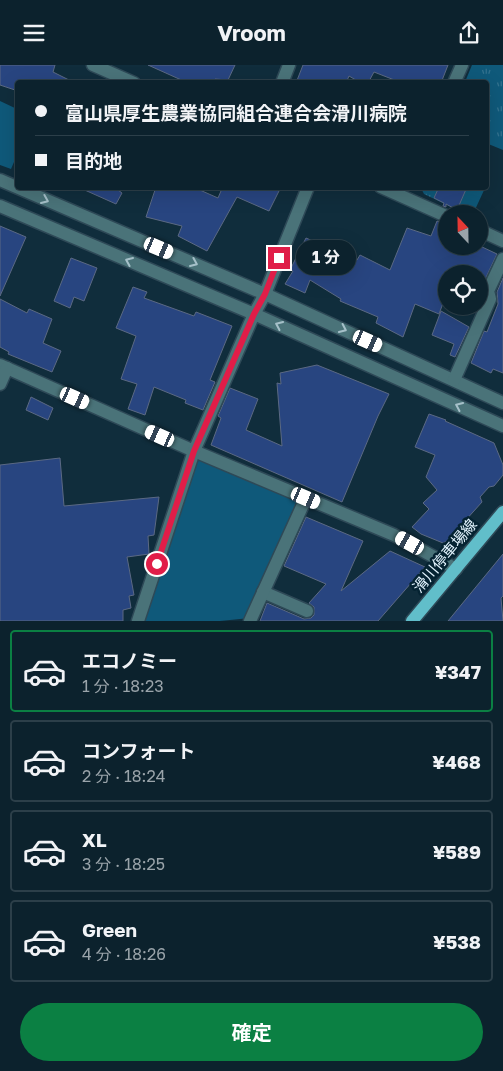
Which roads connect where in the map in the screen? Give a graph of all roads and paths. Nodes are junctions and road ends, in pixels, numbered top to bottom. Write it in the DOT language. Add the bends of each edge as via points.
graph roads {
  1 [pos="93,65"];
  2 [pos="289,65"];
  3 [pos="462,65"];
  4 [pos="116,70"];
  5 [pos="130,80"];
  6 [pos="283,80"];
  7 [pos="455,80"];
  8 [pos="0,180"];
  9 [pos="15,186"];
  10 [pos="23,190"];
  11 [pos="307,190"];
  12 [pos="408,192"];
  13 [pos="0,206"];
  14 [pos="438,211"];
  15 [pos="488,234"];
  16 [pos="503,241"];
  17 [pos="503,259"];
  18 [pos="265,294"];
  19 [pos="254,314"];
  20 [pos="4,366"];
  21 [pos="454,380"];
  22 [pos="0,384"];
  23 [pos="503,403"];
  24 [pos="503,426"];
  25 [pos="194,451"];
  26 [pos="306,498"];
  27 [pos="503,511"];
  28 [pos="456,569"];
  29 [pos="263,592"];
  30 [pos="307,611"];
  31 [pos="138,621"];
  32 [pos="250,621"];
  33 [pos="412,621"];
  1 -- 4 [label="street"];
  2 -- 6 [label="street"];
  3 -- 7 [label="street"];
  4 -- 5 [label="street"];
  8 -- 9 [label="street, one-way"];
  10 -- 18 [label="street, one-way"];
  11 -- 18 [label="street"];
  12 -- 14 [label="street"];
  19 -- 13 [label="street, one-way"];
  15 -- 16 [label="street"];
  17 -- 21 [label="street" via="488,291 490,299"];
  18 -- 19 [label="street"];
  18 -- 21 [label="street, one-way"];
  24 -- 19 [label="street, one-way"];
  19 -- 25 [label="street"];
  20 -- 22 [label="street"];
  20 -- 25 [label="street"];
  21 -- 23 [label="street"];
  25 -- 26 [label="street"];
  25 -- 31 [label="street"];
  26 -- 28 [label="street" via="394,535"];
  26 -- 29 [label="street"];
  27 -- 28 [label="main road, 滑川停車場線"];
  28 -- 33 [label="main road, 滑川停車場線"];
  29 -- 30 [label="street"];
  29 -- 32 [label="street"];
}
